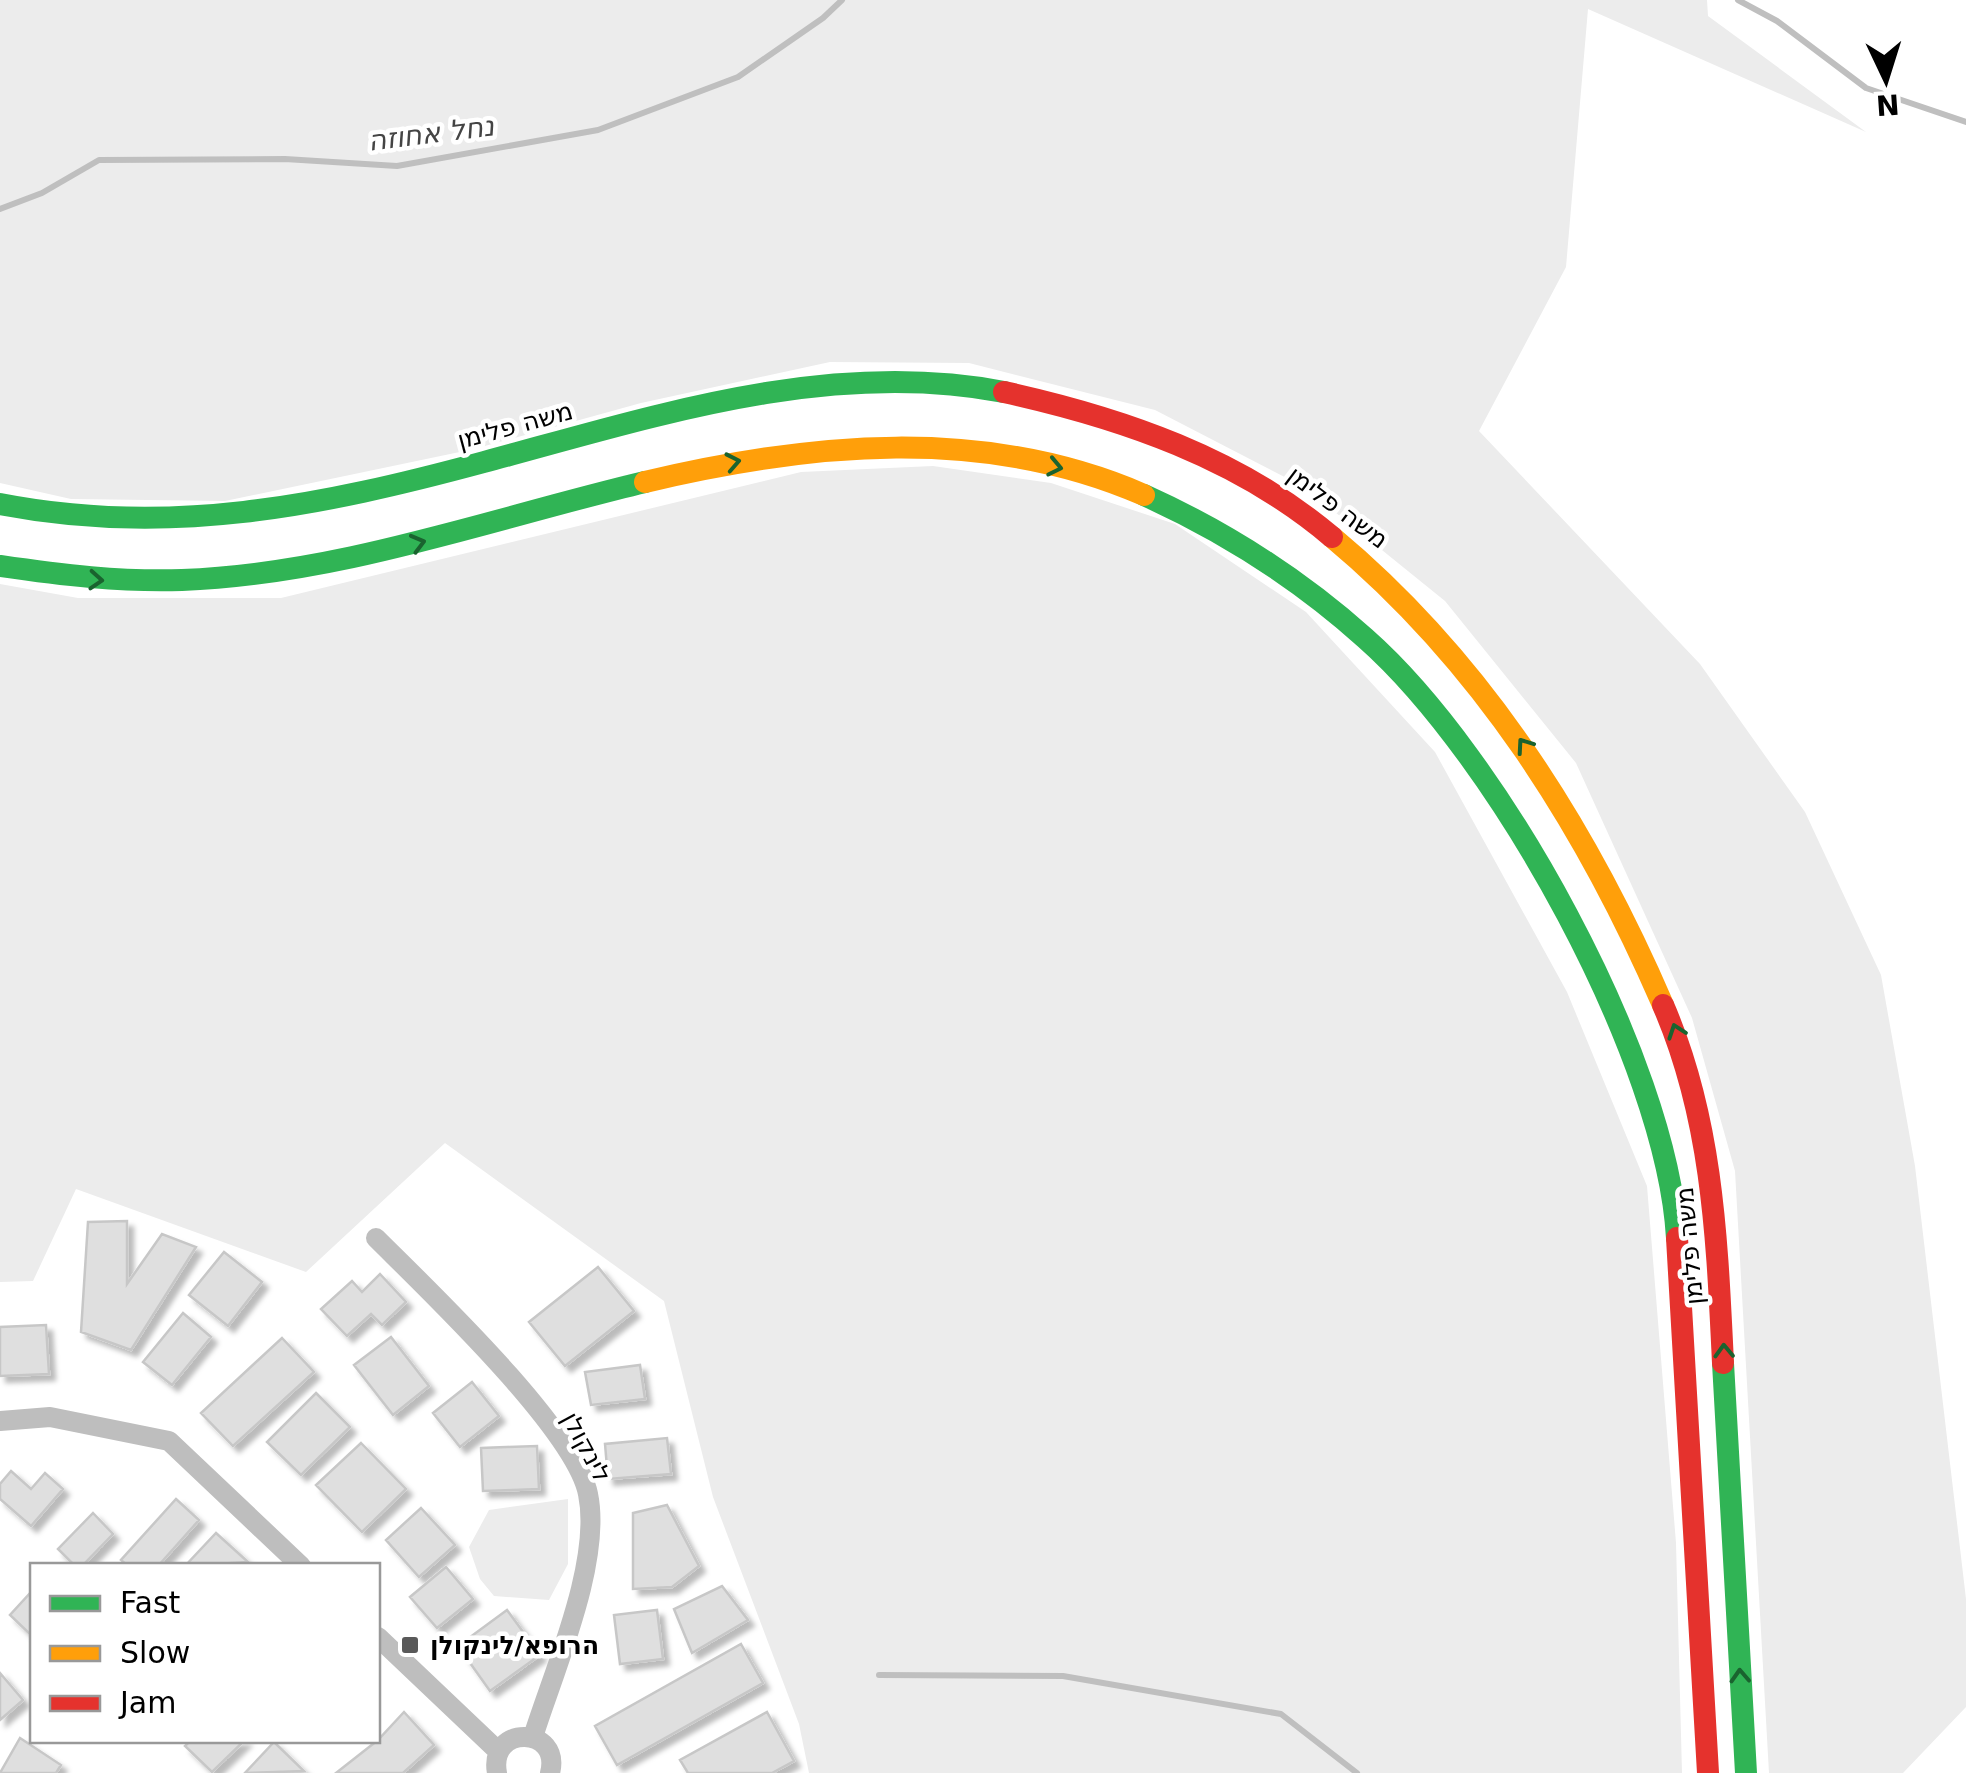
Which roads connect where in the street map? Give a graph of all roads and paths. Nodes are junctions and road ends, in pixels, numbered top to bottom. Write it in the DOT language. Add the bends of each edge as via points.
graph roads {
  1 [pos="0,504"];
  2 [pos="0,566"];
  3 [pos="376,1238"];
  4 [pos="0,1421"];
  5 [pos="298,1563"];
  6 [pos="380,1639"];
  7 [pos="533,1736"];
  8 [pos="498,1751"];
  9 [pos="497,1773"];
  10 [pos="550,1773"];
  11 [pos="1708,1773"];
  12 [pos="1746,1773"];
  12 -- 1 [label="main road, משה פלימן, one-way" via="1714,1190 1696,1094 1674,1026 1532,756 1483,688 1362,557 1288,500 1197,450 1119,420 977,389 860,383 719,401 378,489 225,516 98,518"];
  2 -- 11 [label="main road, משה פלימן, one-way" via="138,582 314,566 728,462 863,446 974,451 1108,480 1182,509 1267,555 1382,653 1472,761 1597,972 1644,1076 1668,1167 1682,1288"];
  3 -- 7 [label="street, לינקולן" via="461,1322 557,1434 588,1493 586,1572"];
  4 -- 5 [label="street" via="50,1417 169,1441"];
  6 -- 8 [label="street"];
  7 -- 8 [label="street" via="514,1737"];
  7 -- 10 [label="street" via="548,1749"];
  8 -- 9 [label="street"];
}
